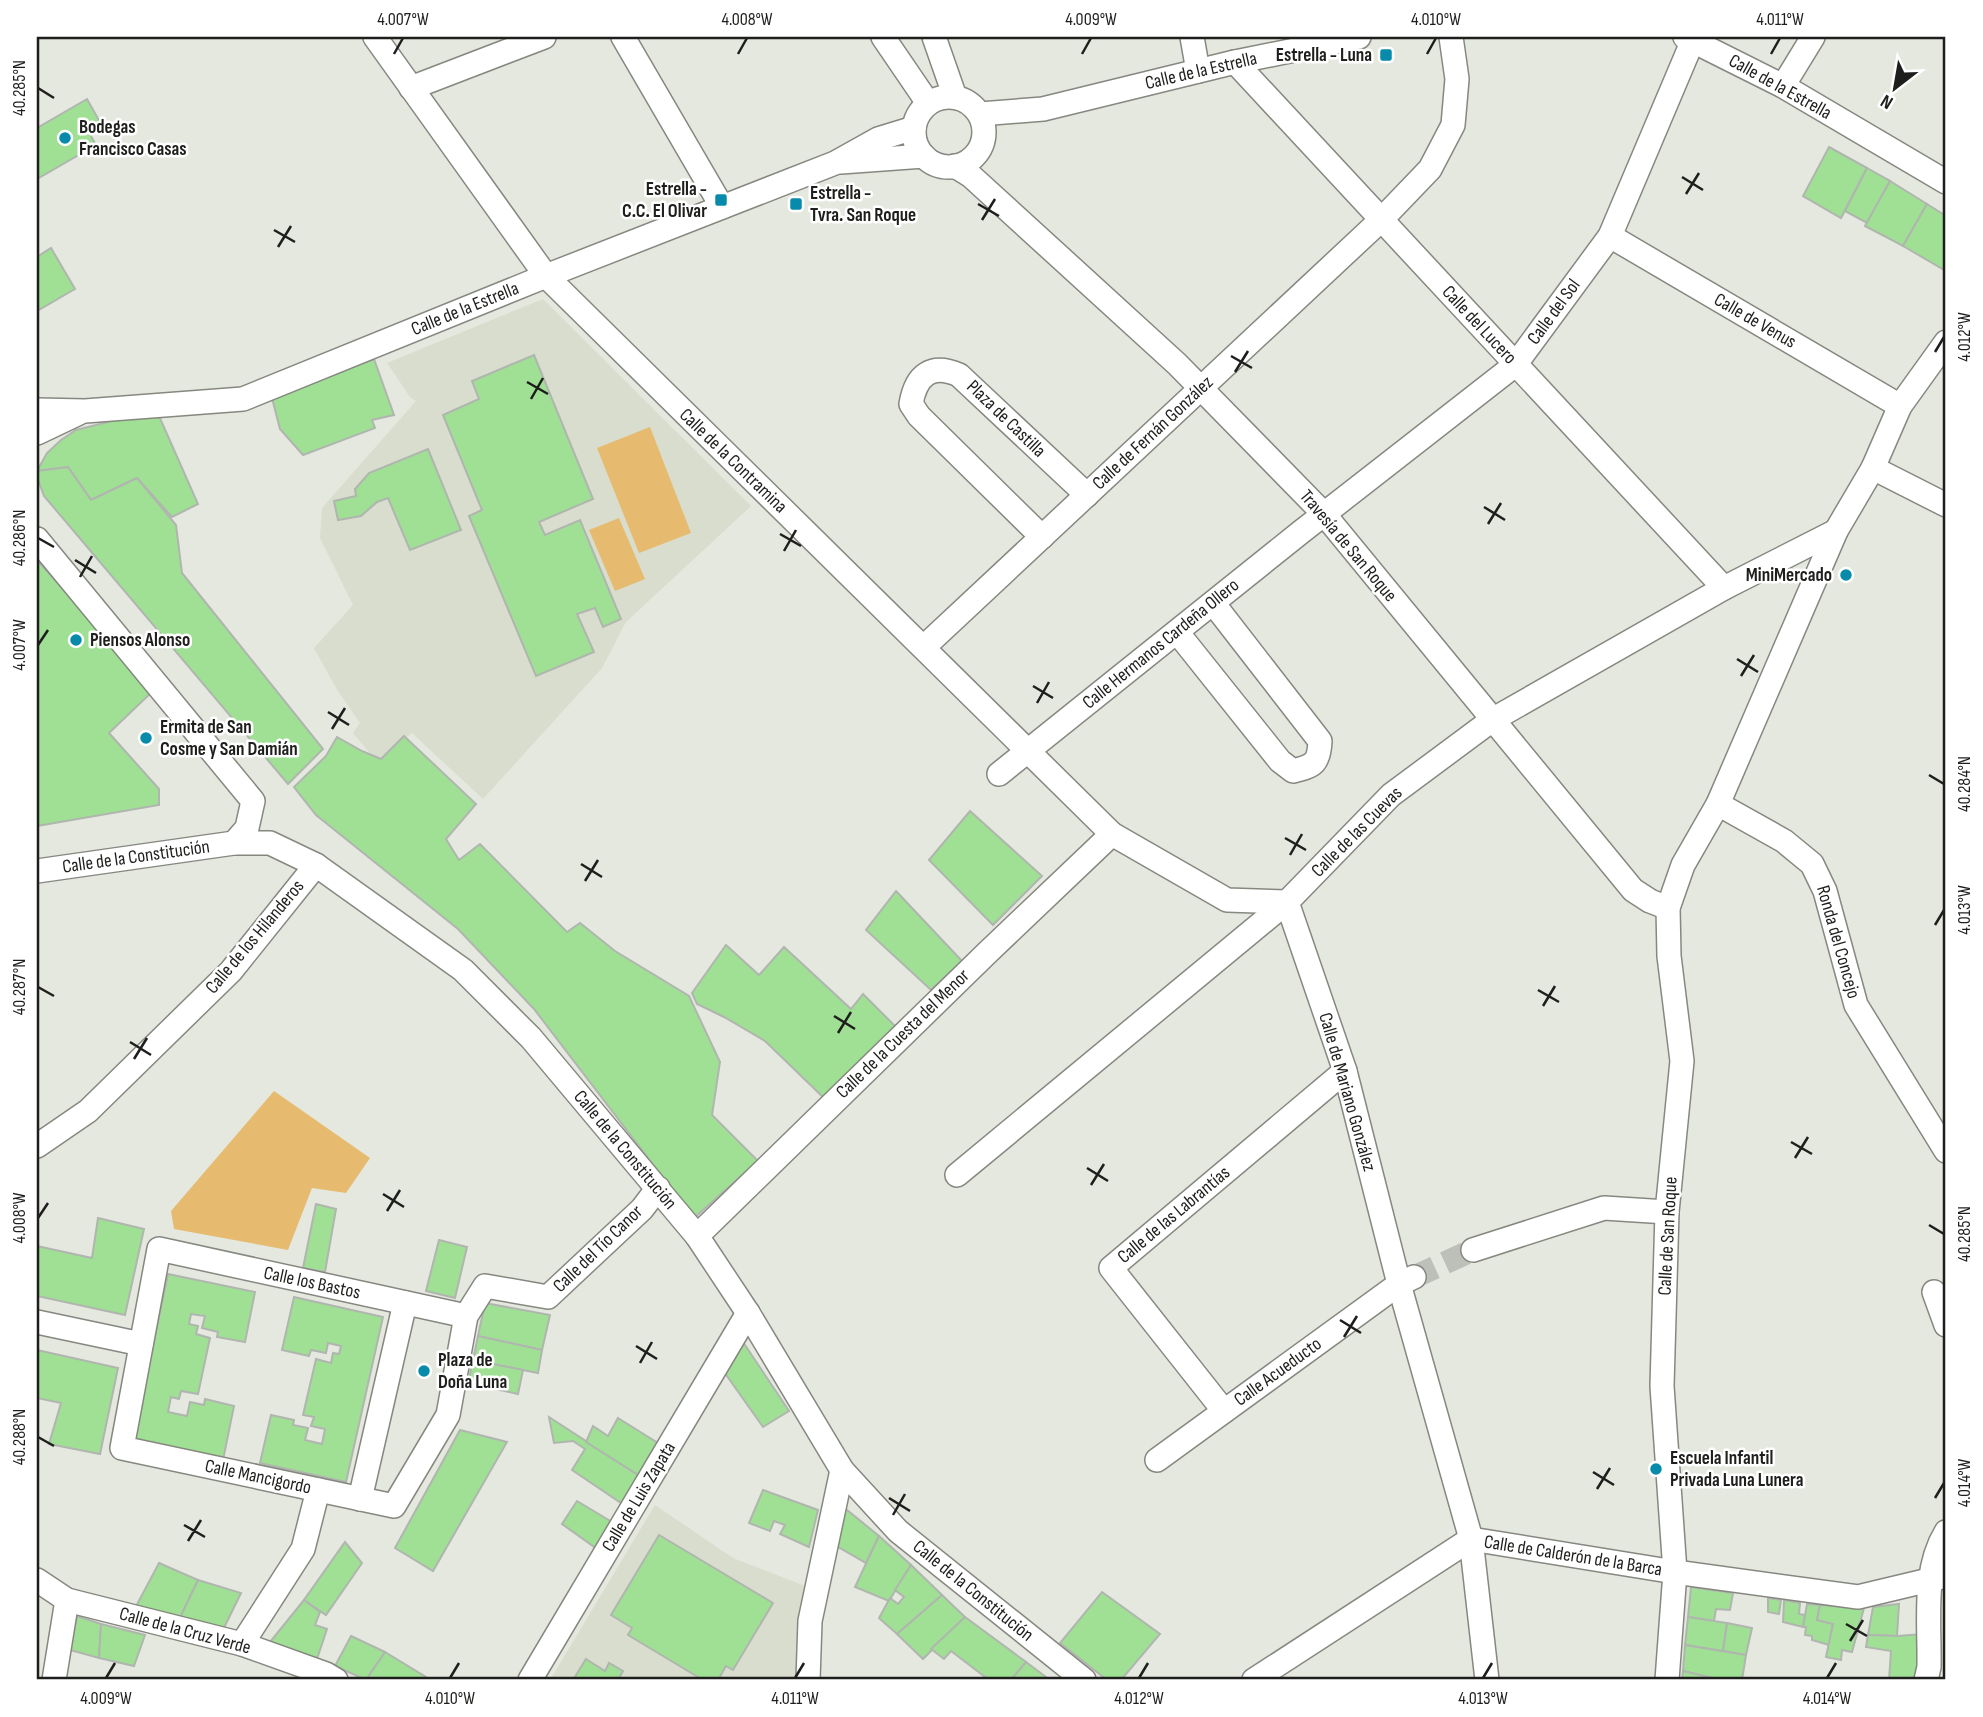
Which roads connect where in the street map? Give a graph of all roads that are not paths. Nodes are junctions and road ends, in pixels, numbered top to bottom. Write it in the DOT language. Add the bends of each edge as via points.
graph roads {
  1 [pos="375,37"];
  2 [pos="544,37"];
  3 [pos="623,37"];
  4 [pos="883,37"];
  5 [pos="934,37"];
  6 [pos="1192,37"];
  7 [pos="1359,37"];
  8 [pos="1451,37"];
  9 [pos="1813,37"];
  10 [pos="1689,38"];
  11 [pos="1235,62"];
  12 [pos="1198,71"];
  13 [pos="1783,86"];
  14 [pos="411,88"];
  15 [pos="956,97"];
  16 [pos="928,103"];
  17 [pos="1043,109"];
  18 [pos="979,114"];
  19 [pos="914,128"];
  20 [pos="981,146"];
  21 [pos="924,156"];
  22 [pos="835,163"];
  23 [pos="955,166"];
  24 [pos="1946,181"];
  25 [pos="1002,205"];
  26 [pos="722,207"];
  27 [pos="1382,219"];
  28 [pos="1610,236"];
  29 [pos="546,276"];
  30 [pos="1946,342"];
  31 [pos="1515,365"];
  32 [pos="1200,389"];
  33 [pos="1900,406"];
  34 [pos="37,410"];
  35 [pos="85,411"];
  36 [pos="37,433"];
  37 [pos="1873,468"];
  38 [pos="1087,495"];
  39 [pos="1946,505"];
  40 [pos="1324,514"];
  41 [pos="1836,531"];
  42 [pos="1042,537"];
  43 [pos="37,540"];
  44 [pos="1724,588"];
  45 [pos="1213,603"];
  46 [pos="1177,632"];
  47 [pos="924,647"];
  48 [pos="1492,720"];
  49 [pos="1029,751"];
  50 [pos="999,774"];
  51 [pos="1718,804"];
  52 [pos="1112,834"];
  53 [pos="234,843"];
  54 [pos="316,865"];
  55 [pos="37,871"];
  56 [pos="1287,902"];
  57 [pos="1668,908"];
  58 [pos="1345,1071"];
  59 [pos="1942,1134"];
  60 [pos="37,1146"];
  61 [pos="957,1175"];
  62 [pos="657,1188"];
  63 [pos="1667,1212"];
  64 [pos="697,1236"];
  65 [pos="1473,1251"];
  66 [pos="1406,1280"];
  67 [pos="1934,1292"];
  68 [pos="405,1303"];
  69 [pos="748,1313"];
  70 [pos="466,1316"];
  71 [pos="37,1322"];
  72 [pos="1946,1325"];
  73 [pos="141,1345"];
  74 [pos="1224,1411"];
  75 [pos="1157,1461"];
  76 [pos="842,1469"];
  77 [pos="318,1490"];
  78 [pos="360,1499"];
  79 [pos="1946,1532"];
  80 [pos="1471,1539"];
  81 [pos="1675,1572"];
  82 [pos="1938,1578"];
  83 [pos="37,1580"];
  84 [pos="67,1600"];
  85 [pos="242,1644"];
  86 [pos="54,1680"];
  87 [pos="336,1680"];
  88 [pos="530,1680"];
  89 [pos="808,1680"];
  90 [pos="1084,1680"];
  91 [pos="1254,1680"];
  92 [pos="1487,1680"];
  93 [pos="1667,1680"];
  94 [pos="1926,1680"];
  1 -- 14 [label="street, Calle de la Contramina"];
  2 -- 14 [label="street"];
  3 -- 26 [label="street"];
  4 -- 16 [label="street"];
  5 -- 15 [label="street"];
  6 -- 12 [label="street"];
  7 -- 11 [label="street, Calle de la Estrella"];
  8 -- 27 [label="street, Calle de Fernán González" via="1457,79 1453,125 1430,169"];
  9 -- 13 [label="street"];
  10 -- 13 [label="street, Calle de la Estrella"];
  10 -- 28 [label="street, Calle del Sol"];
  11 -- 12 [label="street, Calle de la Estrella"];
  11 -- 27 [label="street, Calle del Lucero"];
  12 -- 17 [label="street, Calle de la Estrella"];
  13 -- 24 [label="street, Calle de la Estrella"];
  14 -- 29 [label="street, Calle de la Contramina"];
  15 -- 16 [label="street"];
  15 -- 18 [label="street"];
  16 -- 19 [label="street"];
  17 -- 18 [label="street, Calle de la Estrella"];
  17 -- 20 [label="street, Calle de la Estrella"];
  18 -- 20 [label="street"];
  19 -- 21 [label="street"];
  19 -- 22 [label="street, Calle de la Estrella" via="878,139"];
  20 -- 23 [label="street" via="973,158"];
  20 -- 25 [label="street, Travesía de San Roque" via="981,170"];
  21 -- 22 [label="street, Calle de la Estrella"];
  21 -- 23 [label="street" via="933,163"];
  22 -- 26 [label="street, Calle de la Estrella"];
  23 -- 25 [label="street, Travesía de San Roque"];
  25 -- 32 [label="street, Travesía de San Roque"];
  26 -- 29 [label="street, Calle de la Estrella"];
  27 -- 31 [label="street, Calle del Lucero"];
  27 -- 32 [label="street, Calle de Fernán González"];
  28 -- 31 [label="street, Calle del Sol"];
  28 -- 33 [label="street, Calle de Venus"];
  29 -- 35 [label="street, Calle de la Estrella" via="243,400"];
  29 -- 47 [label="street, Calle de la Contramina"];
  30 -- 33 [label="street, Calle de San Roque"];
  31 -- 40 [label="street, Calle del Sol"];
  31 -- 44 [label="street, Calle del Lucero"];
  32 -- 38 [label="street, Calle de Fernán González"];
  32 -- 40 [label="street, Travesía de San Roque"];
  33 -- 37 [label="street, Calle de San Roque"];
  34 -- 35 [label="street, Calle de la Estrella"];
  35 -- 36 [label="street, Calle de la Estrella"];
  37 -- 39 [label="street"];
  37 -- 41 [label="street, Calle de San Roque"];
  38 -- 42 [label="street, Calle de Fernán González"];
  38 -- 42 [label="street, Plaza de Castilla" via="959,375 944,369 921,379 911,404 919,416"];
  40 -- 45 [label="street, Calle Hermanos Cardeña Ollero"];
  40 -- 48 [label="street, Travesía de San Roque"];
  41 -- 44 [label="street, Calle de las Cuevas"];
  41 -- 51 [label="street, Calle de San Roque"];
  42 -- 47 [label="street, Calle de Fernán González"];
  43 -- 53 [label="street" via="253,801 247,828"];
  44 -- 48 [label="street, Calle de las Cuevas"];
  45 -- 46 [label="street, Calle Hermanos Cardeña Ollero"];
  45 -- 46 [label="street" via="1320,741 1319,756 1310,767 1293,771 1280,761"];
  46 -- 49 [label="street, Calle Hermanos Cardeña Ollero"];
  47 -- 49 [label="street, Calle de la Contramina"];
  48 -- 56 [label="street, Calle de las Cuevas" via="1391,795"];
  48 -- 57 [label="street, Travesía de San Roque" via="1633,890"];
  49 -- 50 [label="street, Calle Hermanos Cardeña Ollero"];
  49 -- 52 [label="street, Calle de la Contramina"];
  51 -- 57 [label="street, Calle de San Roque" via="1683,865"];
  51 -- 59 [label="street, Ronda del Concejo" via="1784,841 1812,864 1825,891 1856,1005"];
  52 -- 56 [label="street, Calle de la Contramina" via="1227,900"];
  52 -- 64 [label="street, Calle de la Cuesta del Menor"];
  53 -- 54 [label="street, Calle de la Constitución" via="270,843"];
  53 -- 55 [label="street, Calle de la Constitución"];
  54 -- 60 [label="street, Calle de los Hilanderos" via="231,971 88,1111"];
  54 -- 62 [label="street, Calle de la Constitución" via="463,970 531,1038"];
  56 -- 58 [label="street, Calle de Mariano González"];
  56 -- 61 [label="street, Calle de las Cuevas"];
  57 -- 63 [label="street, Calle de San Roque" via="1682,1061"];
  58 -- 66 [label="street, Calle de Mariano González"];
  58 -- 74 [label="street, Calle de las Labrantías" via="1111,1268"];
  62 -- 64 [label="street, Calle de la Constitución"];
  62 -- 70 [label="street, Calle del Tío Canor" via="642,1209 548,1297 485,1286"];
  63 -- 65 [label="street" via="1604,1208"];
  63 -- 81 [label="street, Calle de San Roque" via="1662,1386"];
  64 -- 69 [label="street, Calle de la Constitución"];
  66 -- 74 [label="street, Calle Acueducto"];
  66 -- 80 [label="street, Calle de Mariano González"];
  67 -- 72 [label="street"];
  68 -- 70 [label="street, Calle los Bastos"];
  68 -- 73 [label="street, Calle los Bastos" via="159,1249"];
  68 -- 78 [label="street"];
  69 -- 76 [label="street, Calle de la Constitución"];
  69 -- 88 [label="street, Calle de Luis Zapata"];
  70 -- 78 [label="street, Calle Mancigordo" via="448,1415 394,1506"];
  71 -- 73 [label="street"];
  73 -- 77 [label="street, Calle Mancigordo" via="122,1448"];
  74 -- 75 [label="street, Calle Acueducto"];
  76 -- 89 [label="street" via="810,1620"];
  76 -- 90 [label="street, Calle de la Constitución" via="898,1531"];
  77 -- 78 [label="street, Calle Mancigordo"];
  77 -- 85 [label="street" via="303,1549"];
  79 -- 82 [label="street" via="1937,1548"];
  80 -- 81 [label="street, Calle de Calderón de la Barca"];
  80 -- 91 [label="street, Calle de Calderón de la Barca"];
  80 -- 92 [label="street, Calle de Mariano González"];
  81 -- 82 [label="street, Calle de Calderón de la Barca" via="1858,1597"];
  81 -- 93 [label="street, Calle de San Roque"];
  82 -- 94 [label="street"];
  83 -- 84 [label="street, Calle de la Cruz Verde"];
  84 -- 85 [label="street, Calle de la Cruz Verde"];
  84 -- 86 [label="street"];
  85 -- 87 [label="street, Calle de la Cruz Verde"];
}
